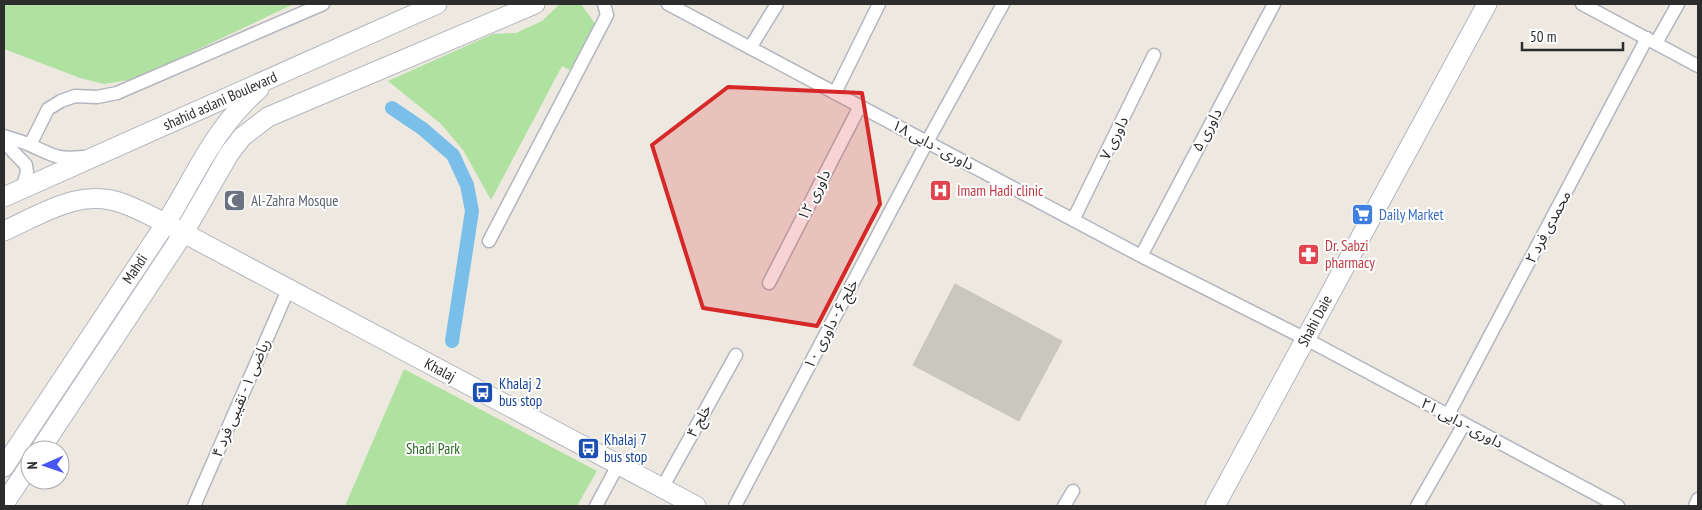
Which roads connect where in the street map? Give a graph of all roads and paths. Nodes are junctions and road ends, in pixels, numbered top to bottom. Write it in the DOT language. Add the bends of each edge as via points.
graph roads {
  1 [pos="323,4"];
  2 [pos="437,4"];
  3 [pos="535,4"];
  4 [pos="604,4"];
  5 [pos="668,4"];
  6 [pos="777,4"];
  7 [pos="879,4"];
  8 [pos="1003,4"];
  9 [pos="1274,4"];
  10 [pos="1487,4"];
  11 [pos="1582,4"];
  12 [pos="1678,4"];
  13 [pos="1652,41"];
  14 [pos="750,48"];
  15 [pos="1154,55"];
  16 [pos="1698,66"];
  17 [pos="272,78"];
  18 [pos="835,93"];
  19 [pos="860,106"];
  20 [pos="4,136"];
  21 [pos="4,142"];
  22 [pos="928,142"];
  23 [pos="30,145"];
  24 [pos="95,156"];
  25 [pos="22,189"];
  26 [pos="4,198"];
  27 [pos="1073,220"];
  28 [pos="165,224"];
  29 [pos="4,231"];
  30 [pos="183,234"];
  31 [pos="489,241"];
  32 [pos="1141,256"];
  33 [pos="769,283"];
  34 [pos="288,290"];
  35 [pos="1306,339"];
  36 [pos="736,355"];
  37 [pos="1448,416"];
  38 [pos="1464,424"];
  39 [pos="47,440"];
  40 [pos="618,465"];
  41 [pos="4,466"];
  42 [pos="20,480"];
  43 [pos="662,488"];
  44 [pos="1073,490"];
  45 [pos="1698,499"];
  46 [pos="4,504"];
  47 [pos="194,506"];
  48 [pos="596,506"];
  49 [pos="696,506"];
  50 [pos="735,506"];
  51 [pos="1064,506"];
  52 [pos="1215,506"];
  53 [pos="1417,506"];
  54 [pos="1618,506"];
  55 [pos="1694,506"];
  1 -- 23 [label="street" via="117,93 97,97 76,96 61,101 48,109"];
  2 -- 17 [label="main road, shahid aslani Boulevard"];
  3 -- 30 [label="main road, Mahdi" via="268,117 242,137 229,154"];
  4 -- 31 [label="street" via="607,14"];
  5 -- 14 [label="street, داوری - دایی ۱۸"];
  6 -- 14 [label="street"];
  7 -- 18 [label="street"];
  8 -- 22 [label="street, خلج ۶ - داوری ۱۰"];
  9 -- 32 [label="street, داوری ۵"];
  10 -- 35 [label="main road, Shahi Daie"];
  11 -- 13 [label="street"];
  12 -- 13 [label="street, محمدی فرد ۲"];
  13 -- 16 [label="street"];
  13 -- 37 [label="street, محمدی فرد ۲"];
  14 -- 18 [label="street, داوری - دایی ۱۸"];
  15 -- 27 [label="street, داوری ۷"];
  17 -- 24 [label="main road, shahid aslani Boulevard"];
  17 -- 28 [label="main road, Mahdi" via="241,105 212,142"];
  18 -- 19 [label="street, داوری - دایی ۱۸"];
  19 -- 22 [label="street, داوری - دایی ۱۸"];
  19 -- 33 [label="street, داوری ۱۲"];
  20 -- 23 [label="street"];
  21 -- 25 [label="street" via="26,165"];
  22 -- 27 [label="street, داوری - دایی ۱۸"];
  22 -- 50 [label="street, خلج ۶ - داوری ۱۰"];
  23 -- 24 [label="street" via="65,159"];
  24 -- 25 [label="main road, shahid aslani Boulevard"];
  25 -- 26 [label="main road, shahid aslani Boulevard"];
  27 -- 32 [label="street, داوری - دایی ۱۸"];
  28 -- 29 [label="main road" via="126,204 87,198 66,202"];
  28 -- 30 [label="main road, Khalaj"];
  28 -- 41 [label="main road, Mahdi"];
  30 -- 34 [label="main road, Khalaj"];
  30 -- 39 [label="main road, Mahdi"];
  32 -- 35 [label="street, داوری - دایی ۱۸"];
  34 -- 40 [label="main road, Khalaj"];
  34 -- 47 [label="street, ریاضی ۱ - نقیبی فرد ۴"];
  35 -- 37 [label="street, داوری - دایی ۲۱"];
  35 -- 52 [label="main road, Shahi Daie"];
  36 -- 43 [label="street, خلج ۴"];
  37 -- 38 [label="street, داوری - دایی ۲۱"];
  38 -- 53 [label="street"];
  38 -- 54 [label="street, داوری - دایی ۲۱"];
  40 -- 43 [label="main road, Khalaj"];
  40 -- 48 [label="street"];
  42 -- 46 [label="main road"];
  43 -- 49 [label="main road, Khalaj"];
  44 -- 51 [label="street"];
  45 -- 55 [label="street"];
}
